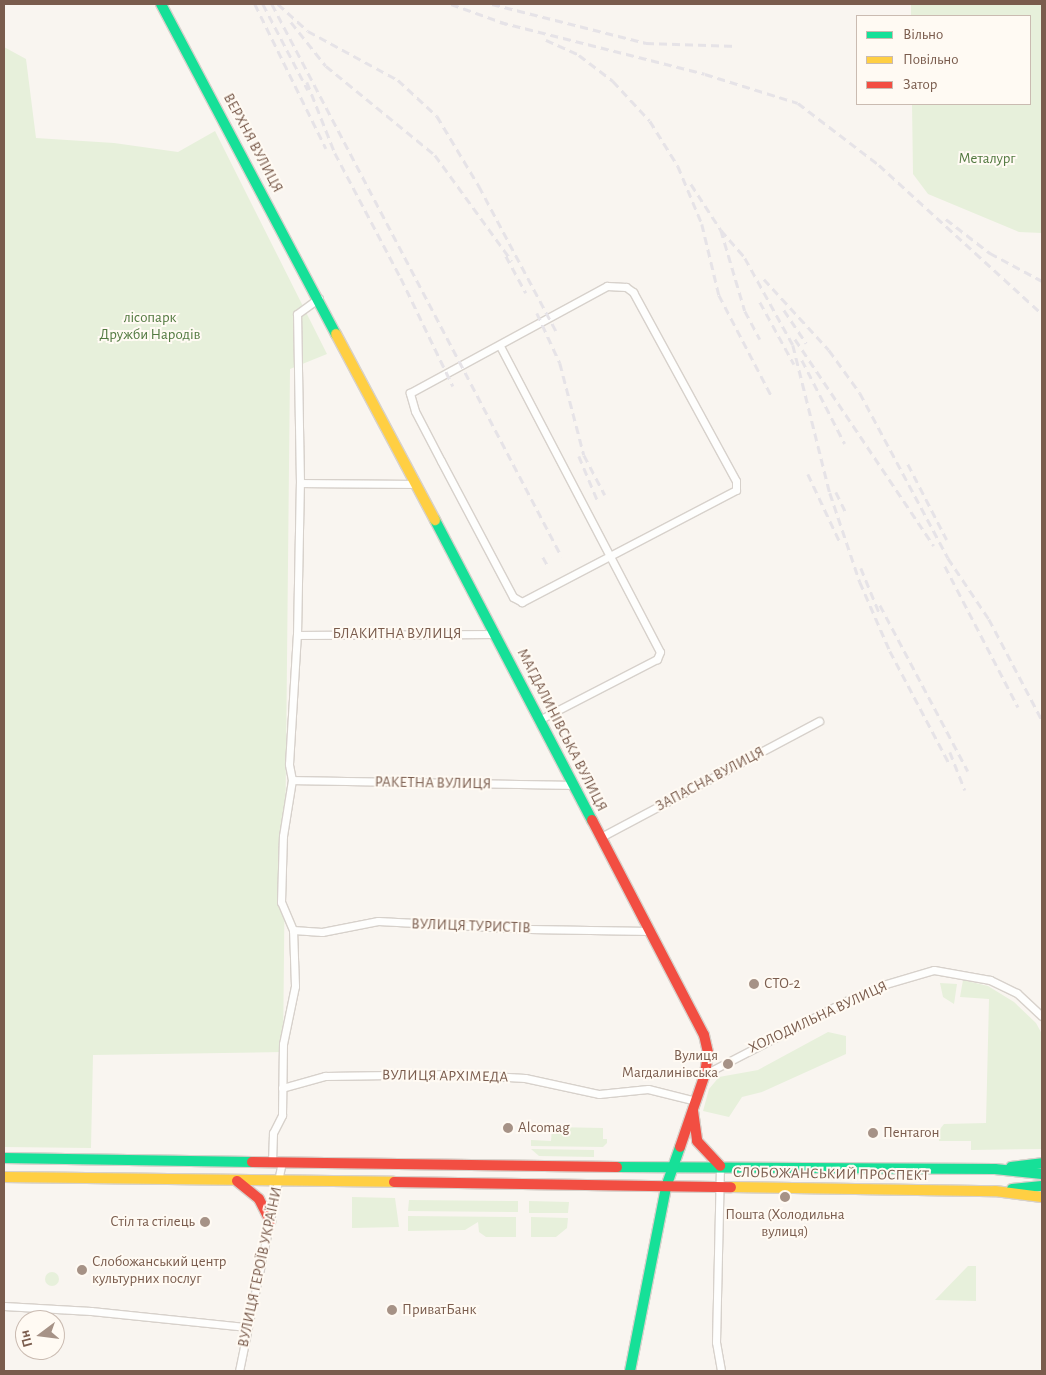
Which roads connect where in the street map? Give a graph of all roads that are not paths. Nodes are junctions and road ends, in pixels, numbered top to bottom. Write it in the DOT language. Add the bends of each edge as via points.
graph roads {
  1 [pos="161,4"];
  2 [pos="319,298"];
  3 [pos="500,346"];
  4 [pos="300,483"];
  5 [pos="415,484"];
  6 [pos="608,554"];
  7 [pos="496,634"];
  8 [pos="297,635"];
  9 [pos="539,720"];
  10 [pos="819,721"];
  11 [pos="292,780"];
  12 [pos="573,785"];
  13 [pos="601,837"];
  14 [pos="293,930"];
  15 [pos="650,930"];
  16 [pos="1042,1016"];
  17 [pos="705,1074"];
  18 [pos="282,1088"];
  19 [pos="694,1106"];
  20 [pos="4,1158"];
  21 [pos="277,1162"];
  22 [pos="1042,1163"];
  23 [pos="720,1166"];
  24 [pos="674,1168"];
  25 [pos="995,1169"];
  26 [pos="1042,1174"];
  27 [pos="4,1177"];
  28 [pos="235,1180"];
  29 [pos="278,1181"];
  30 [pos="1042,1186"];
  31 [pos="666,1187"];
  32 [pos="720,1188"];
  33 [pos="995,1191"];
  34 [pos="1042,1197"];
  35 [pos="270,1221"];
  36 [pos="4,1306"];
  37 [pos="247,1327"];
  38 [pos="239,1371"];
  39 [pos="630,1371"];
  40 [pos="721,1371"];
  1 -- 2 [label="main road, ВЕРХНЯ ВУЛИЦЯ"];
  2 -- 4 [label="street" via="297,314"];
  2 -- 5 [label="main road, МАГДАЛИНІВСЬКА ВУЛИЦЯ"];
  3 -- 6 [label="street"];
  3 -- 6 [label="street" via="410,393 415,411 440,461 517,600 522,602"];
  3 -- 6 [label="street" via="607,286 626,287 633,292 736,482 736,490 729,494"];
  4 -- 5 [label="street"];
  4 -- 8 [label="street"];
  5 -- 7 [label="main road, МАГДАЛИНІВСЬКА ВУЛИЦЯ"];
  6 -- 9 [label="street" via="660,656"];
  7 -- 8 [label="street, БЛАКИТНА ВУЛИЦЯ"];
  7 -- 9 [label="main road, МАГДАЛИНІВСЬКА ВУЛИЦЯ"];
  8 -- 11 [label="street" via="289,764"];
  9 -- 12 [label="main road, МАГДАЛИНІВСЬКА ВУЛИЦЯ"];
  10 -- 13 [label="street, ЗАПАСНА ВУЛИЦЯ"];
  11 -- 12 [label="street, РАКЕТНА ВУЛИЦЯ"];
  11 -- 14 [label="street" via="282,836 281,902"];
  12 -- 13 [label="main road, МАГДАЛИНІВСЬКА ВУЛИЦЯ"];
  13 -- 15 [label="main road, МАГДАЛИНІВСЬКА ВУЛИЦЯ"];
  14 -- 15 [label="street, ВУЛИЦЯ ТУРИСТІВ" via="322,932 378,921 530,929"];
  14 -- 18 [label="street, ВУЛИЦЯ ГЕРОЇВ УКРАЇНИ" via="295,986 283,1044"];
  15 -- 17 [label="main road, МАГДАЛИНІВСЬКА ВУЛИЦЯ" via="704,1035 708,1053"];
  16 -- 17 [label="street, ХОЛОДИЛЬНА ВУЛИЦЯ" via="1017,993 990,980 934,970 886,984 854,998"];
  17 -- 19 [label="main road, МАГДАЛИНІВСЬКА ВУЛИЦЯ"];
  18 -- 19 [label="street, ВУЛИЦЯ АРХІМЕДА" via="325,1076 473,1074 533,1080 599,1094 659,1090"];
  18 -- 21 [label="street, ВУЛИЦЯ ГЕРОЇВ УКРАЇНИ" via="282,1115 273,1133"];
  19 -- 23 [label="main road" via="697,1141"];
  19 -- 24 [label="main road, МАГДАЛИНІВСЬКА ВУЛИЦЯ"];
  20 -- 21 [label="main road, СЛОБОЖАНСЬКИЙ ПРОСПЕКТ"];
  21 -- 24 [label="main road, СЛОБОЖАНСЬКИЙ ПРОСПЕКТ"];
  21 -- 29 [label="street, ВУЛИЦЯ ГЕРОЇВ УКРАЇНИ"];
  22 -- 25 [label="main road, СЛОБОЖАНСЬКИЙ ПРОСПЕКТ"];
  23 -- 24 [label="main road, СЛОБОЖАНСЬКИЙ ПРОСПЕКТ"];
  23 -- 25 [label="main road, СЛОБОЖАНСЬКИЙ ПРОСПЕКТ"];
  23 -- 32 [label="street"];
  24 -- 31 [label="main road, МАГДАЛИНІВСЬКА ВУЛИЦЯ"];
  25 -- 26 [label="main road, СЛОБОЖАНСЬКИЙ ПРОСПЕКТ"];
  27 -- 28 [label="main road, СЛОБОЖАНСЬКИЙ ПРОСПЕКТ"];
  28 -- 29 [label="main road, СЛОБОЖАНСЬКИЙ ПРОСПЕКТ"];
  28 -- 35 [label="main road" via="259,1199"];
  29 -- 31 [label="main road, СЛОБОЖАНСЬКИЙ ПРОСПЕКТ"];
  29 -- 35 [label="street, ВУЛИЦЯ ГЕРОЇВ УКРАЇНИ"];
  30 -- 33 [label="main road, СЛОБОЖАНСЬКИЙ ПРОСПЕКТ"];
  31 -- 32 [label="main road, СЛОБОЖАНСЬКИЙ ПРОСПЕКТ"];
  31 -- 39 [label="main road, МАГДАЛИНІВСЬКА ВУЛИЦЯ"];
  32 -- 33 [label="main road, СЛОБОЖАНСЬКИЙ ПРОСПЕКТ"];
  32 -- 40 [label="street" via="716,1342"];
  33 -- 34 [label="main road, СЛОБОЖАНСЬКИЙ ПРОСПЕКТ"];
  35 -- 37 [label="street, ВУЛИЦЯ ГЕРОЇВ УКРАЇНИ"];
  36 -- 37 [label="street" via="91,1311"];
  37 -- 38 [label="street, ВУЛИЦЯ ГЕРОЇВ УКРАЇНИ"];
}
